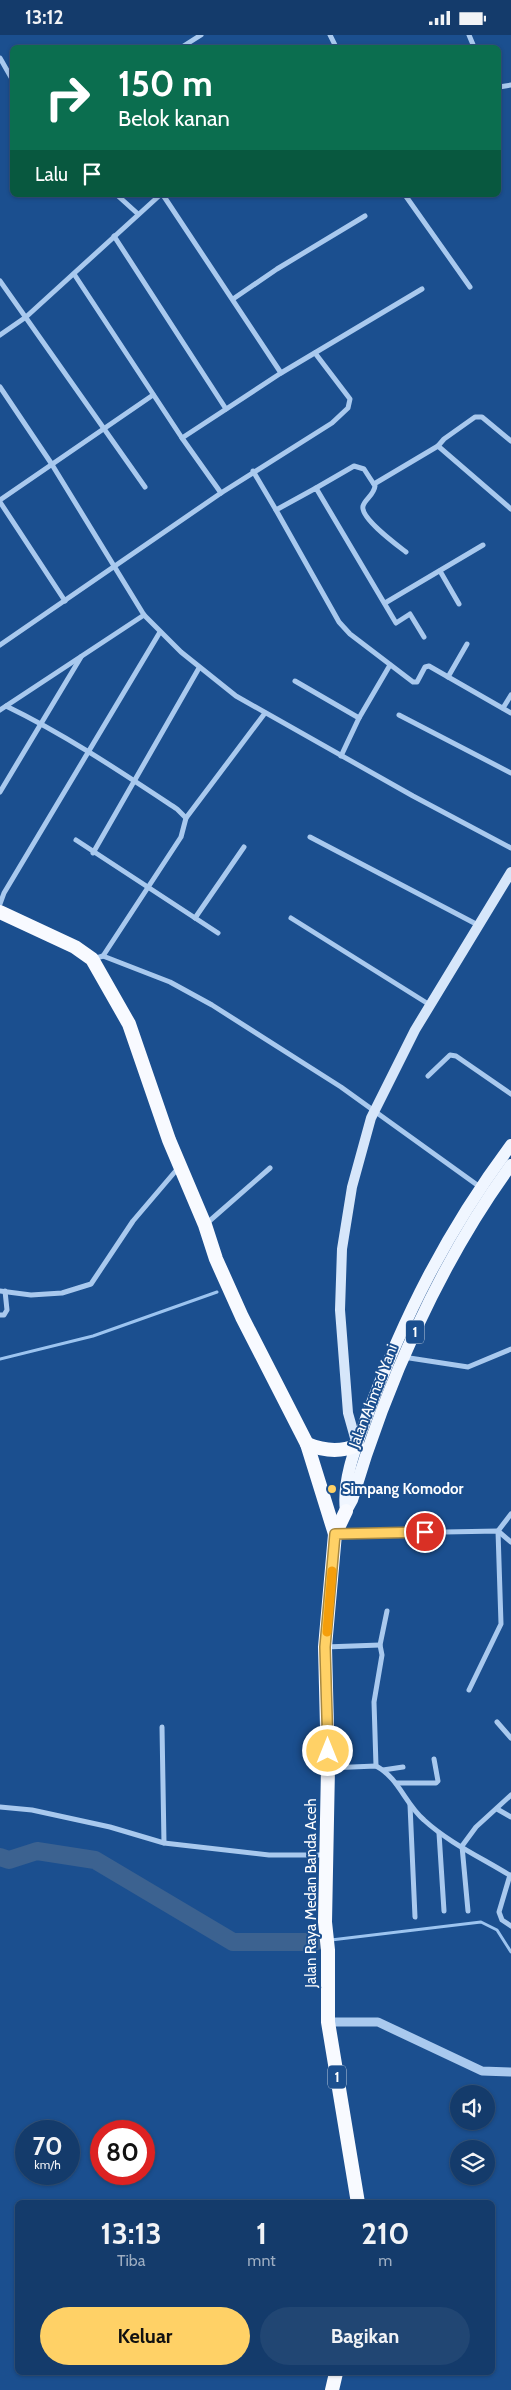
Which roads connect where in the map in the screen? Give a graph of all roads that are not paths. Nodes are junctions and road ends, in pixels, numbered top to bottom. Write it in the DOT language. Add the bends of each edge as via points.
graph roads {
  1 [pos="201,35"];
  2 [pos="185,45"];
  3 [pos="0,59"];
  4 [pos="10,76"];
  5 [pos="119,197"];
  6 [pos="159,197"];
  7 [pos="163,197"];
  8 [pos="406,197"];
  9 [pos="138,214"];
  10 [pos="365,216"];
  11 [pos="114,236"];
  12 [pos="74,273"];
  13 [pos="0,281"];
  14 [pos="470,287"];
  15 [pos="422,289"];
  16 [pos="233,299"];
  17 [pos="26,317"];
  18 [pos="0,335"];
  19 [pos="315,353"];
  20 [pos="281,373"];
  21 [pos="0,387"];
  22 [pos="153,395"];
  23 [pos="226,409"];
  24 [pos="104,427"];
  25 [pos="182,438"];
  26 [pos="511,441"];
  27 [pos="438,447"];
  28 [pos="52,463"];
  29 [pos="253,471"];
  30 [pos="374,484"];
  31 [pos="145,487"];
  32 [pos="316,489"];
  33 [pos="221,493"];
  34 [pos="0,501"];
  35 [pos="511,509"];
  36 [pos="276,510"];
  37 [pos="483,545"];
  38 [pos="406,552"];
  39 [pos="116,567"];
  40 [pos="440,571"];
  41 [pos="66,601"];
  42 [pos="385,603"];
  43 [pos="459,604"];
  44 [pos="144,615"];
  45 [pos="160,632"];
  46 [pos="424,637"];
  47 [pos="467,644"];
  48 [pos="0,645"];
  49 [pos="82,654"];
  50 [pos="390,665"];
  51 [pos="200,668"];
  52 [pos="448,677"];
  53 [pos="295,681"];
  54 [pos="511,695"];
  55 [pos="6,706"];
  56 [pos="504,708"];
  57 [pos="0,709"];
  58 [pos="265,713"];
  59 [pos="511,713"];
  60 [pos="399,715"];
  61 [pos="359,717"];
  62 [pos="42,723"];
  63 [pos="90,752"];
  64 [pos="340,756"];
  65 [pos="511,773"];
  66 [pos="135,781"];
  67 [pos="0,792"];
  68 [pos="186,818"];
  69 [pos="310,837"];
  70 [pos="76,840"];
  71 [pos="244,847"];
  72 [pos="511,848"];
  73 [pos="93,853"];
  74 [pos="511,871"];
  75 [pos="0,887"];
  76 [pos="147,887"];
  77 [pos="4,893"];
  78 [pos="3,913"];
  79 [pos="291,918"];
  80 [pos="195,919"];
  81 [pos="478,925"];
  82 [pos="218,933"];
  83 [pos="98,958"];
  84 [pos="430,1005"];
  85 [pos="428,1076"];
  86 [pos="511,1094"];
  87 [pos="374,1112"];
  88 [pos="511,1145"];
  89 [pos="511,1165"];
  90 [pos="180,1167"];
  91 [pos="270,1169"];
  92 [pos="480,1187"];
  93 [pos="205,1225"];
  94 [pos="3,1291"];
  95 [pos="0,1315"];
  96 [pos="511,1349"];
  97 [pos="403,1357"];
  98 [pos="307,1444"];
  99 [pos="357,1445"];
  100 [pos="346,1511"];
  101 [pos="511,1515"];
  102 [pos="498,1531"];
  103 [pos="335,1534"];
  104 [pos="511,1541"];
  105 [pos="387,1611"];
  106 [pos="380,1645"];
  107 [pos="325,1647"];
  108 [pos="469,1690"];
  109 [pos="497,1722"];
  110 [pos="162,1727"];
  111 [pos="511,1738"];
  112 [pos="434,1759"];
  113 [pos="376,1766"];
  114 [pos="403,1767"];
  115 [pos="328,1768"];
  116 [pos="383,1770"];
  117 [pos="396,1783"];
  118 [pos="511,1795"];
  119 [pos="410,1805"];
  120 [pos="0,1807"];
  121 [pos="497,1809"];
  122 [pos="511,1817"];
  123 [pos="439,1833"];
  124 [pos="164,1843"];
  125 [pos="462,1846"];
  126 [pos="327,1855"];
  127 [pos="510,1876"];
  128 [pos="444,1911"];
  129 [pos="468,1911"];
  130 [pos="415,1917"];
  131 [pos="511,1926"];
  132 [pos="328,2022"];
  133 [pos="511,2072"];
  134 [pos="358,2200"];
  135 [pos="336,2375"];
  136 [pos="332,2390"];
  1 -- 2 [label="street"];
  3 -- 4 [label="street"];
  5 -- 9 [label="street"];
  6 -- 9 [label="street"];
  7 -- 16 [label="street"];
  8 -- 14 [label="street"];
  9 -- 11 [label="street"];
  10 -- 16 [label="street"];
  11 -- 12 [label="street"];
  11 -- 23 [label="street"];
  12 -- 17 [label="street"];
  12 -- 22 [label="street"];
  13 -- 17 [label="street"];
  15 -- 19 [label="street"];
  16 -- 20 [label="street"];
  17 -- 18 [label="street"];
  17 -- 24 [label="street"];
  19 -- 20 [label="street"];
  19 -- 29 [label="street" via="350,399 348,408 332,423"];
  20 -- 23 [label="street"];
  21 -- 28 [label="street"];
  22 -- 24 [label="street"];
  22 -- 25 [label="street"];
  23 -- 25 [label="street"];
  24 -- 28 [label="street"];
  24 -- 31 [label="street"];
  25 -- 33 [label="street"];
  26 -- 27 [label="street" via="482,417 475,417"];
  27 -- 30 [label="street"];
  27 -- 35 [label="street"];
  28 -- 34 [label="street"];
  28 -- 39 [label="street"];
  29 -- 33 [label="street"];
  29 -- 36 [label="street"];
  30 -- 32 [label="street" via="364,469 357,466"];
  30 -- 38 [label="street" via="375,490 363,506 364,511 374,526"];
  32 -- 36 [label="street"];
  32 -- 42 [label="street"];
  33 -- 39 [label="street"];
  34 -- 41 [label="street"];
  36 -- 50 [label="street" via="339,622"];
  37 -- 40 [label="street"];
  39 -- 41 [label="street"];
  39 -- 44 [label="street"];
  40 -- 42 [label="street"];
  40 -- 43 [label="street"];
  41 -- 48 [label="street"];
  42 -- 46 [label="street" via="396,623 410,615"];
  44 -- 45 [label="street"];
  44 -- 49 [label="street"];
  45 -- 51 [label="street"];
  45 -- 63 [label="street"];
  47 -- 52 [label="street"];
  49 -- 55 [label="street"];
  49 -- 62 [label="street"];
  50 -- 52 [label="street" via="415,683 427,666"];
  50 -- 61 [label="street"];
  51 -- 58 [label="street" via="236,696"];
  51 -- 66 [label="street"];
  52 -- 56 [label="street"];
  53 -- 61 [label="street"];
  54 -- 56 [label="street"];
  55 -- 57 [label="street"];
  55 -- 62 [label="street"];
  56 -- 59 [label="street"];
  58 -- 64 [label="street"];
  58 -- 68 [label="street"];
  60 -- 65 [label="street"];
  61 -- 64 [label="street"];
  62 -- 63 [label="street"];
  62 -- 67 [label="street"];
  63 -- 66 [label="street"];
  63 -- 77 [label="street"];
  64 -- 72 [label="street"];
  66 -- 68 [label="street"];
  66 -- 73 [label="street"];
  68 -- 76 [label="street" via="181,837"];
  69 -- 81 [label="street"];
  70 -- 73 [label="street"];
  71 -- 80 [label="street"];
  73 -- 76 [label="street"];
  74 -- 81 [label="main road"];
  75 -- 77 [label="street"];
  76 -- 80 [label="street"];
  76 -- 83 [label="street"];
  77 -- 78 [label="street"];
  78 -- 83 [label="highway"];
  79 -- 84 [label="street"];
  80 -- 82 [label="street"];
  81 -- 84 [label="main road"];
  83 -- 87 [label="street" via="170,982 212,1005 342,1087"];
  83 -- 90 [label="highway" via="129,1024"];
  84 -- 87 [label="main road"];
  85 -- 86 [label="street" via="450,1055 456,1056"];
  87 -- 92 [label="street"];
  87 -- 99 [label="main road" via="352,1187 342,1249 342,1329 348,1413"];
  88 -- 92 [label="main road, Jalan Raya Medan Banda Aceh / 1"];
  89 -- 97 [label="main road, Jalan Ahmad Yani / 1" via="477,1213"];
  90 -- 93 [label="highway"];
  90 -- 94 [label="street" via="133,1221 91,1284 62,1293 31,1295"];
  91 -- 93 [label="street"];
  92 -- 99 [label="main road, Jalan Raya Medan Banda Aceh / 1" via="422,1285 385,1368"];
  93 -- 98 [label="highway" via="242,1317"];
  94 -- 95 [label="street" via="7,1310"];
  96 -- 97 [label="street" via="468,1367"];
  97 -- 100 [label="main road, Jalan Ahmad Yani / 1"];
  98 -- 99 [label="highway" via="328,1451"];
  98 -- 103 [label="highway"];
  99 -- 100 [label="main road, Jalan Raya Medan Banda Aceh / 1" via="344,1496"];
  100 -- 103 [label="highway, Jalan Raya Medan Banda Aceh / 1"];
  101 -- 102 [label="street"];
  102 -- 103 [label="street"];
  102 -- 104 [label="street"];
  102 -- 108 [label="street" via="501,1624"];
  103 -- 107 [label="highway, Jalan Raya Medan Banda Aceh / 1"];
  105 -- 106 [label="street"];
  106 -- 107 [label="street"];
  106 -- 113 [label="street" via="382,1655 374,1702"];
  107 -- 115 [label="highway, Jalan Raya Medan Banda Aceh / 1"];
  109 -- 111 [label="street"];
  110 -- 124 [label="street"];
  112 -- 117 [label="street" via="436,1783"];
  113 -- 115 [label="street"];
  113 -- 116 [label="street"];
  114 -- 116 [label="street"];
  115 -- 126 [label="highway, Jalan Raya Medan Banda Aceh / 1"];
  116 -- 117 [label="street"];
  117 -- 119 [label="street"];
  118 -- 121 [label="street"];
  119 -- 123 [label="street"];
  119 -- 130 [label="street"];
  120 -- 124 [label="street" via="32,1810 110,1827"];
  121 -- 122 [label="street"];
  121 -- 125 [label="street" via="476,1827"];
  123 -- 125 [label="street"];
  123 -- 128 [label="street"];
  124 -- 126 [label="street" via="269,1855"];
  125 -- 127 [label="street"];
  125 -- 129 [label="street"];
  126 -- 132 [label="highway, Jalan Raya Medan Banda Aceh / 1"];
  127 -- 131 [label="street" via="499,1912 502,1920"];
  132 -- 133 [label="street" via="378,2022 482,2071"];
  132 -- 134 [label="highway, Jalan Raya Medan Banda Aceh / 1"];
  135 -- 136 [label="highway"];
}
